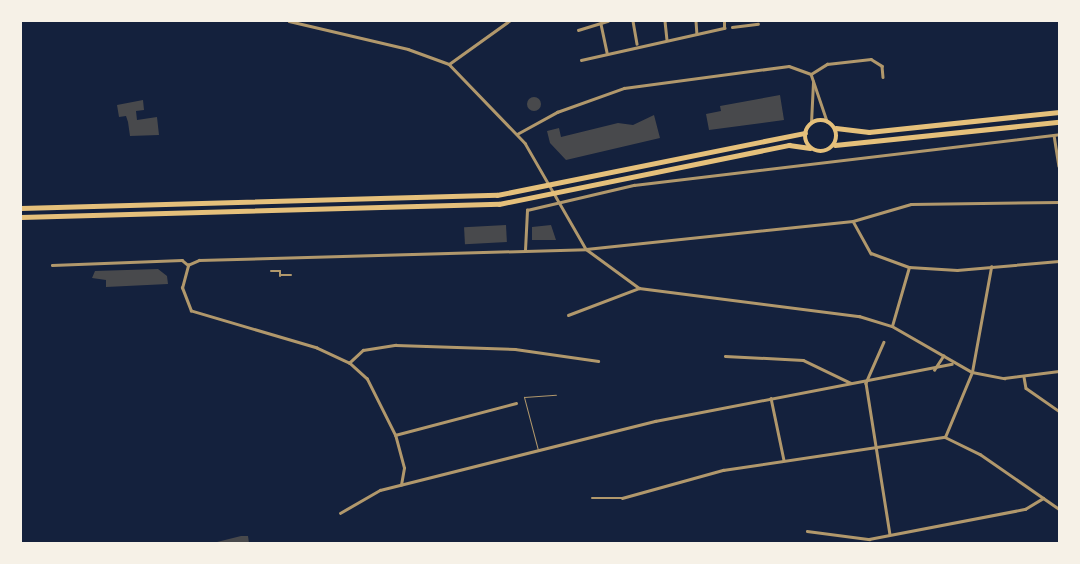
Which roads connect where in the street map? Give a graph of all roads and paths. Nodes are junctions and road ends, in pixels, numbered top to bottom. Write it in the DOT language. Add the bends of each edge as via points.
graph roads {
  1 [pos="289,21"];
  2 [pos="509,21"];
  3 [pos="608,21"];
  4 [pos="633,21"];
  5 [pos="665,21"];
  6 [pos="696,21"];
  7 [pos="724,21"];
  8 [pos="601,23"];
  9 [pos="758,24"];
  10 [pos="732,27"];
  11 [pos="578,30"];
  12 [pos="697,34"];
  13 [pos="667,39"];
  14 [pos="637,44"];
  15 [pos="607,52"];
  16 [pos="581,60"];
  17 [pos="449,64"];
  18 [pos="811,74"];
  19 [pos="884,77"];
  20 [pos="814,81"];
  21 [pos="1059,112"];
  22 [pos="827,121"];
  23 [pos="1059,122"];
  24 [pos="812,123"];
  25 [pos="836,128"];
  26 [pos="805,132"];
  27 [pos="518,134"];
  28 [pos="1059,134"];
  29 [pos="1054,135"];
  30 [pos="835,145"];
  31 [pos="810,148"];
  32 [pos="1059,166"];
  33 [pos="1059,202"];
  34 [pos="21,208"];
  35 [pos="21,217"];
  36 [pos="853,221"];
  37 [pos="586,249"];
  38 [pos="525,250"];
  39 [pos="1059,261"];
  40 [pos="52,265"];
  41 [pos="188,265"];
  42 [pos="909,267"];
  43 [pos="991,267"];
  44 [pos="271,272"];
  45 [pos="291,275"];
  46 [pos="639,288"];
  47 [pos="568,315"];
  48 [pos="892,326"];
  49 [pos="884,342"];
  50 [pos="725,356"];
  51 [pos="943,356"];
  52 [pos="598,361"];
  53 [pos="349,363"];
  54 [pos="952,364"];
  55 [pos="1059,370"];
  56 [pos="933,371"];
  57 [pos="972,372"];
  58 [pos="1024,377"];
  59 [pos="866,383"];
  60 [pos="852,384"];
  61 [pos="556,395"];
  62 [pos="771,398"];
  63 [pos="516,403"];
  64 [pos="1059,411"];
  65 [pos="395,435"];
  66 [pos="945,437"];
  67 [pos="876,447"];
  68 [pos="538,451"];
  69 [pos="784,460"];
  70 [pos="401,485"];
  71 [pos="592,498"];
  72 [pos="1043,498"];
  73 [pos="1059,509"];
  74 [pos="340,513"];
  75 [pos="807,531"];
  76 [pos="890,534"];
  1 -- 17 [label="street" via="408,49"];
  2 -- 17 [label="street"];
  3 -- 8 [label="street"];
  4 -- 14 [label="street"];
  5 -- 13 [label="street"];
  6 -- 12 [label="street"];
  7 -- 12 [label="street" via="724,28"];
  8 -- 11 [label="street"];
  8 -- 15 [label="street"];
  9 -- 10 [label="street"];
  12 -- 13 [label="street"];
  13 -- 14 [label="street"];
  14 -- 15 [label="street"];
  15 -- 16 [label="street"];
  17 -- 27 [label="street"];
  18 -- 19 [label="street" via="827,64 871,59 882,66"];
  18 -- 20 [label="street"];
  18 -- 27 [label="street" via="789,66 657,81 585,101"];
  20 -- 22 [label="street"];
  20 -- 24 [label="street"];
  21 -- 25 [label="main road" via="869,132"];
  22 -- 24 [label="main road"];
  22 -- 25 [label="main road"];
  23 -- 30 [label="main road"];
  24 -- 26 [label="main road"];
  25 -- 30 [label="main road"];
  26 -- 31 [label="main road"];
  26 -- 34 [label="main road" via="483,196"];
  27 -- 37 [label="street"];
  28 -- 29 [label="street"];
  29 -- 32 [label="street"];
  29 -- 38 [label="street" via="634,185 527,210"];
  30 -- 31 [label="main road" via="820,153"];
  31 -- 35 [label="main road" via="789,146 499,204"];
  33 -- 36 [label="street" via="911,204"];
  36 -- 37 [label="street"];
  36 -- 42 [label="street" via="871,253"];
  37 -- 38 [label="street"];
  37 -- 46 [label="street"];
  38 -- 41 [label="street" via="199,260"];
  39 -- 43 [label="street"];
  40 -- 41 [label="street" via="182,260"];
  41 -- 53 [label="street" via="182,288 191,310 317,348"];
  42 -- 43 [label="street"];
  42 -- 48 [label="street"];
  43 -- 57 [label="street"];
  44 -- 45 [label="street" via="280,271 280,276"];
  46 -- 47 [label="street"];
  46 -- 48 [label="street" via="859,316"];
  48 -- 51 [label="street"];
  49 -- 59 [label="street"];
  50 -- 60 [label="street" via="804,360"];
  51 -- 54 [label="street"];
  51 -- 56 [label="street"];
  52 -- 53 [label="street" via="515,349 410,345 363,350"];
  53 -- 65 [label="street" via="374,387"];
  54 -- 56 [label="street"];
  54 -- 57 [label="street"];
  55 -- 58 [label="street"];
  56 -- 59 [label="street"];
  57 -- 58 [label="street"];
  57 -- 66 [label="street"];
  58 -- 64 [label="street" via="1026,388"];
  59 -- 60 [label="street"];
  59 -- 67 [label="street"];
  60 -- 62 [label="street"];
  61 -- 68 [label="lane" via="524,397"];
  62 -- 68 [label="street"];
  62 -- 69 [label="street"];
  63 -- 65 [label="street"];
  65 -- 70 [label="street" via="404,468"];
  66 -- 67 [label="street"];
  66 -- 72 [label="street" via="980,454"];
  67 -- 69 [label="street"];
  67 -- 76 [label="street"];
  68 -- 70 [label="street"];
  69 -- 71 [label="street" via="692,477 622,498"];
  70 -- 74 [label="street" via="380,490"];
  72 -- 73 [label="street"];
  72 -- 76 [label="street" via="1025,509"];
  75 -- 76 [label="street" via="858,540"];
}
